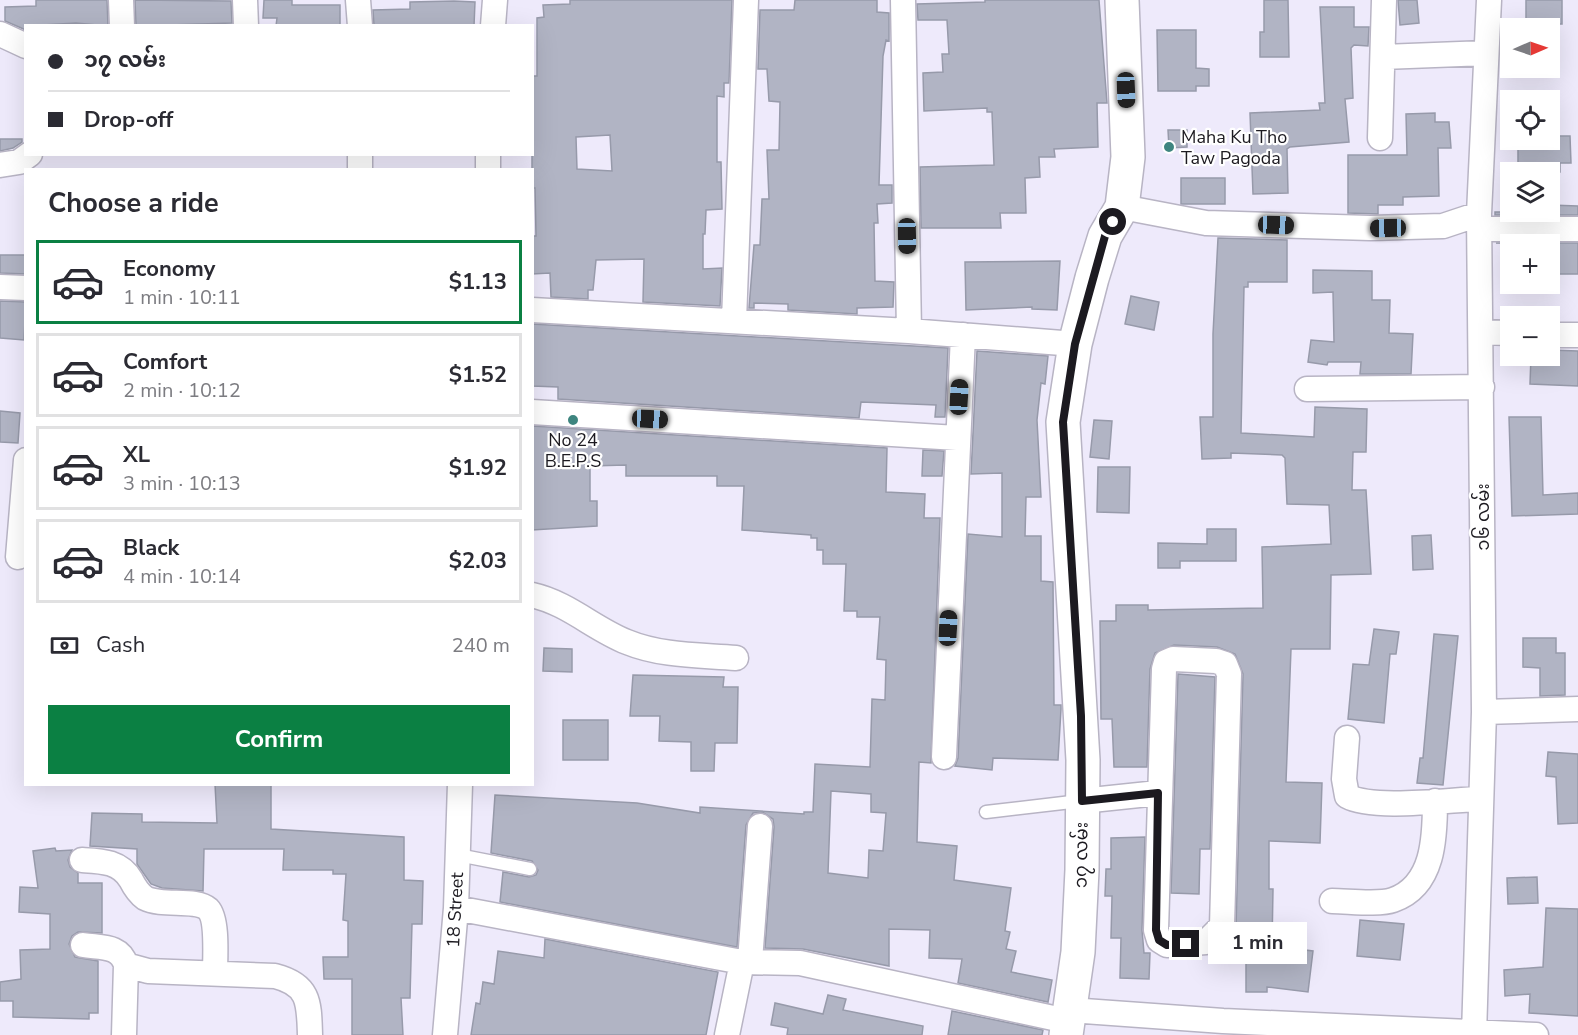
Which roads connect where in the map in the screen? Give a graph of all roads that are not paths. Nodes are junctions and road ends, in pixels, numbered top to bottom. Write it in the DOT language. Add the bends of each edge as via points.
graph roads {
  1 [pos="122,0"];
  2 [pos="245,0"];
  3 [pos="358,0"];
  4 [pos="495,0"];
  5 [pos="746,0"];
  6 [pos="903,0"];
  7 [pos="1122,0"];
  8 [pos="1384,0"];
  9 [pos="1489,0"];
  10 [pos="122,24"];
  11 [pos="246,24"];
  12 [pos="360,24"];
  13 [pos="493,24"];
  14 [pos="0,34"];
  15 [pos="24,45"];
  16 [pos="1486,53"];
  17 [pos="1383,57"];
  18 [pos="1380,138"];
  19 [pos="27,156"];
  20 [pos="0,165"];
  21 [pos="1122,207"];
  22 [pos="1479,221"];
  23 [pos="1578,229"];
  24 [pos="0,287"];
  25 [pos="24,288"];
  26 [pos="534,310"];
  27 [pos="734,321"];
  28 [pos="909,331"];
  29 [pos="1482,332"];
  30 [pos="1500,333"];
  31 [pos="963,335"];
  32 [pos="1560,335"];
  33 [pos="1578,335"];
  34 [pos="1075,344"];
  35 [pos="1482,387"];
  36 [pos="1307,389"];
  37 [pos="534,412"];
  38 [pos="957,438"];
  39 [pos="24,476"];
  40 [pos="14,557"];
  41 [pos="534,596"];
  42 [pos="736,658"];
  43 [pos="1578,709"];
  44 [pos="1484,712"];
  45 [pos="1347,738"];
  46 [pos="944,758"];
  47 [pos="460,786"];
  48 [pos="1158,793"];
  49 [pos="1479,799"];
  50 [pos="1082,801"];
  51 [pos="1435,801"];
  52 [pos="986,812"];
  53 [pos="760,826"];
  54 [pos="458,855"];
  55 [pos="82,860"];
  56 [pos="530,869"];
  57 [pos="1332,901"];
  58 [pos="456,908"];
  59 [pos="83,945"];
  60 [pos="746,962"];
  61 [pos="126,965"];
  62 [pos="215,973"];
  63 [pos="1068,1022"];
  64 [pos="1223,1028"];
  65 [pos="1474,1034"];
  66 [pos="124,1035"];
  67 [pos="310,1035"];
  68 [pos="445,1035"];
  69 [pos="727,1035"];
  70 [pos="1536,1035"];
  1 -- 10 [label="street"];
  2 -- 11 [label="street"];
  3 -- 12 [label="street"];
  4 -- 13 [label="street"];
  5 -- 27 [label="street"];
  6 -- 28 [label="street"];
  7 -- 21 [label="street, ၁၇ လမ်း" via="1128,157"];
  8 -- 17 [label="street"];
  9 -- 16 [label="street, ၁၆ လမ်း"];
  14 -- 15 [label="street"];
  16 -- 17 [label="street"];
  16 -- 22 [label="street, ၁၆ လမ်း"];
  17 -- 18 [label="street"];
  19 -- 20 [label="street" via="19,162"];
  21 -- 22 [label="street" via="1206,223 1370,228"];
  21 -- 34 [label="street, ၁၇ လမ်း" via="1105,236"];
  22 -- 23 [label="street"];
  22 -- 29 [label="street, ၁၆ လမ်း"];
  24 -- 25 [label="street"];
  26 -- 27 [label="street"];
  27 -- 28 [label="street"];
  28 -- 31 [label="street"];
  29 -- 30 [label="street"];
  29 -- 35 [label="street, ၁၆ လမ်း"];
  31 -- 34 [label="street"];
  31 -- 38 [label="street"];
  32 -- 33 [label="street"];
  34 -- 50 [label="street, ၁၇ လမ်း" via="1063,422 1081,716"];
  35 -- 36 [label="street"];
  35 -- 44 [label="street, ၁၆ လမ်း"];
  37 -- 38 [label="street"];
  38 -- 46 [label="street"];
  39 -- 40 [label="street"];
  41 -- 42 [label="street" via="564,606 625,642 652,651"];
  43 -- 44 [label="street"];
  44 -- 49 [label="street, ၁၆ လမ်း"];
  45 -- 51 [label="street" via="1347,796 1372,803"];
  47 -- 54 [label="street, 18 Street"];
  48 -- 48 [label="street" via="1159,940 1167,945 1206,942 1222,926 1229,674 1225,663 1173,659 1166,662"];
  48 -- 50 [label="street"];
  49 -- 51 [label="street"];
  49 -- 65 [label="street, ၁၆ လမ်း"];
  50 -- 52 [label="lane"];
  50 -- 63 [label="street, ၁၇ လမ်း" via="1078,940"];
  51 -- 57 [label="street" via="1435,843 1415,888 1391,901"];
  53 -- 60 [label="street"];
  54 -- 56 [label="lane"];
  54 -- 58 [label="street, 18 Street"];
  55 -- 62 [label="street" via="113,862 145,898 198,904 208,909 214,921"];
  58 -- 60 [label="street"];
  58 -- 68 [label="street, 18 Street"];
  59 -- 61 [label="street" via="116,949"];
  60 -- 63 [label="street" via="800,963"];
  60 -- 69 [label="street"];
  61 -- 62 [label="street" via="148,971"];
  61 -- 66 [label="street"];
  62 -- 67 [label="street" via="275,976 292,981 306,995"];
  63 -- 64 [label="street"];
  64 -- 65 [label="street"];
  65 -- 70 [label="street"];
}
